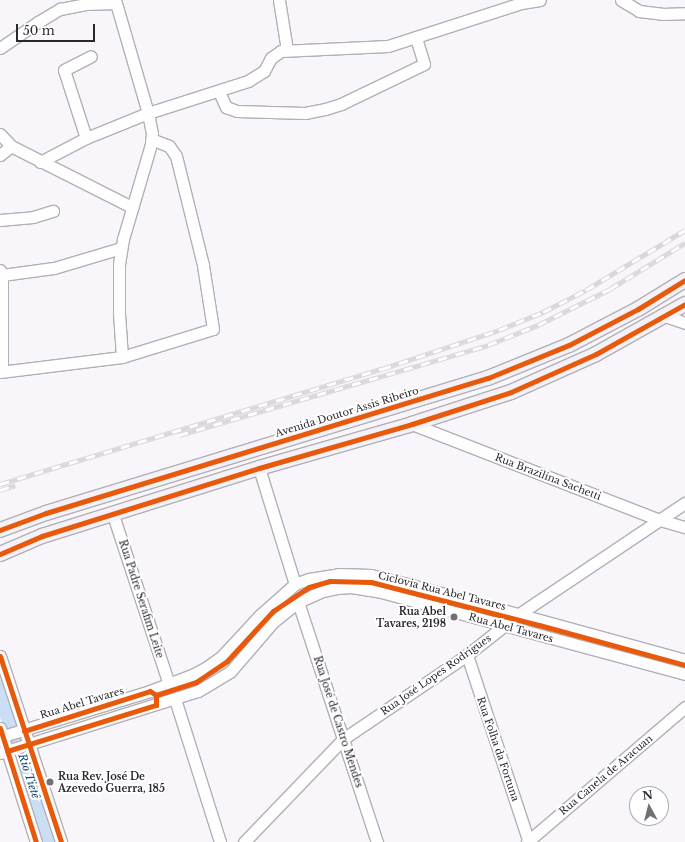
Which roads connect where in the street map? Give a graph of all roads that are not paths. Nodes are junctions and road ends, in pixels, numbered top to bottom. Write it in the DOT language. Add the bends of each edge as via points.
graph roads {
  1 [pos="279,0"];
  2 [pos="540,0"];
  3 [pos="621,0"];
  4 [pos="685,13"];
  5 [pos="416,37"];
  6 [pos="0,48"];
  7 [pos="287,50"];
  8 [pos="91,56"];
  9 [pos="219,92"];
  10 [pos="148,113"];
  11 [pos="0,134"];
  12 [pos="86,138"];
  13 [pos="152,139"];
  14 [pos="11,146"];
  15 [pos="0,155"];
  16 [pos="40,162"];
  17 [pos="132,206"];
  18 [pos="53,211"];
  19 [pos="0,220"];
  20 [pos="121,248"];
  21 [pos="1,272"];
  22 [pos="685,280"];
  23 [pos="685,304"];
  24 [pos="665,316"];
  25 [pos="685,323"];
  26 [pos="122,357"];
  27 [pos="1,372"];
  28 [pos="412,424"];
  29 [pos="259,468"];
  30 [pos="685,503"];
  31 [pos="113,515"];
  32 [pos="660,520"];
  33 [pos="685,527"];
  34 [pos="0,530"];
  35 [pos="0,554"];
  36 [pos="295,584"];
  37 [pos="298,602"];
  38 [pos="519,614"];
  39 [pos="503,626"];
  40 [pos="467,655"];
  41 [pos="0,656"];
  42 [pos="685,660"];
  43 [pos="685,674"];
  44 [pos="169,684"];
  45 [pos="175,699"];
  46 [pos="685,707"];
  47 [pos="22,731"];
  48 [pos="2,735"];
  49 [pos="343,739"];
  50 [pos="27,745"];
  51 [pos="6,751"];
  52 [pos="528,841"];
  53 [pos="36,842"];
  54 [pos="61,842"];
  55 [pos="220,842"];
  56 [pos="244,842"];
  57 [pos="377,842"];
  1 -- 7 [label="street"];
  2 -- 5 [label="street"];
  3 -- 4 [label="street" via="639,10 662,14"];
  5 -- 7 [label="street" via="388,46"];
  5 -- 9 [label="street" via="424,64 325,109 291,113 237,111 226,107"];
  6 -- 10 [label="street" via="60,9 86,4 116,3"];
  7 -- 9 [label="street" via="274,55 255,78"];
  8 -- 12 [label="street" via="64,70"];
  9 -- 10 [label="street"];
  10 -- 12 [label="street"];
  10 -- 13 [label="street"];
  11 -- 14 [label="street"];
  12 -- 16 [label="street"];
  13 -- 17 [label="street"];
  13 -- 26 [label="street" via="169,146 176,156 203,265 213,329"];
  14 -- 15 [label="street"];
  14 -- 16 [label="street"];
  16 -- 17 [label="street"];
  17 -- 20 [label="street"];
  18 -- 19 [label="street" via="33,217"];
  20 -- 21 [label="street" via="54,268"];
  20 -- 26 [label="street" via="119,313"];
  21 -- 27 [label="street"];
  22 -- 34 [label="main road, Avenida Doutor Assis Ribeiro" via="638,309 569,345 488,378 46,513"];
  23 -- 24 [label="main road"];
  24 -- 25 [label="street"];
  24 -- 28 [label="main road" via="568,368 511,392"];
  26 -- 27 [label="street"];
  28 -- 29 [label="main road"];
  28 -- 32 [label="street, Rua Brazilina Sachetti"];
  29 -- 31 [label="main road"];
  29 -- 36 [label="street"];
  30 -- 32 [label="street, Rua José Lopes Rodrigues"];
  31 -- 35 [label="main road" via="42,536"];
  31 -- 44 [label="street, Rua Padre Serafim Leite"];
  32 -- 33 [label="street, Rua Brazilina Sachetti"];
  32 -- 38 [label="street, Rua José Lopes Rodrigues"];
  36 -- 38 [label="street, Rua Abel Tavares" via="339,574 370,575"];
  36 -- 44 [label="street, Rua Abel Tavares" via="260,615 222,656 207,667"];
  37 -- 39 [label="street, Rua Abel Tavares" via="323,590 366,589"];
  37 -- 45 [label="street, Rua Abel Tavares" via="273,622 230,672 198,691"];
  37 -- 49 [label="street, Rua José de Castro Mendes"];
  38 -- 39 [label="street, Rua José Lopes Rodrigues"];
  38 -- 42 [label="street, Rua Abel Tavares"];
  39 -- 40 [label="street, Rua José Lopes Rodrigues"];
  39 -- 43 [label="street, Rua Abel Tavares"];
  40 -- 49 [label="street, Rua José Lopes Rodrigues"];
  40 -- 52 [label="street, Rua Folha da Fortuna"];
  41 -- 47 [label="street"];
  44 -- 47 [label="street, Rua Abel Tavares"];
  45 -- 50 [label="street, Rua Abel Tavares"];
  45 -- 55 [label="street"];
  46 -- 52 [label="street, Rua Canela de Aracuan"];
  47 -- 48 [label="street, Rua Abel Tavares"];
  47 -- 50 [label="street"];
  48 -- 51 [label="street"];
  49 -- 56 [label="street, Rua José Lopes Rodrigues"];
  49 -- 57 [label="street, Rua José de Castro Mendes"];
  50 -- 51 [label="street, Rua Abel Tavares"];
  50 -- 54 [label="street"];
  51 -- 53 [label="street"];
}
